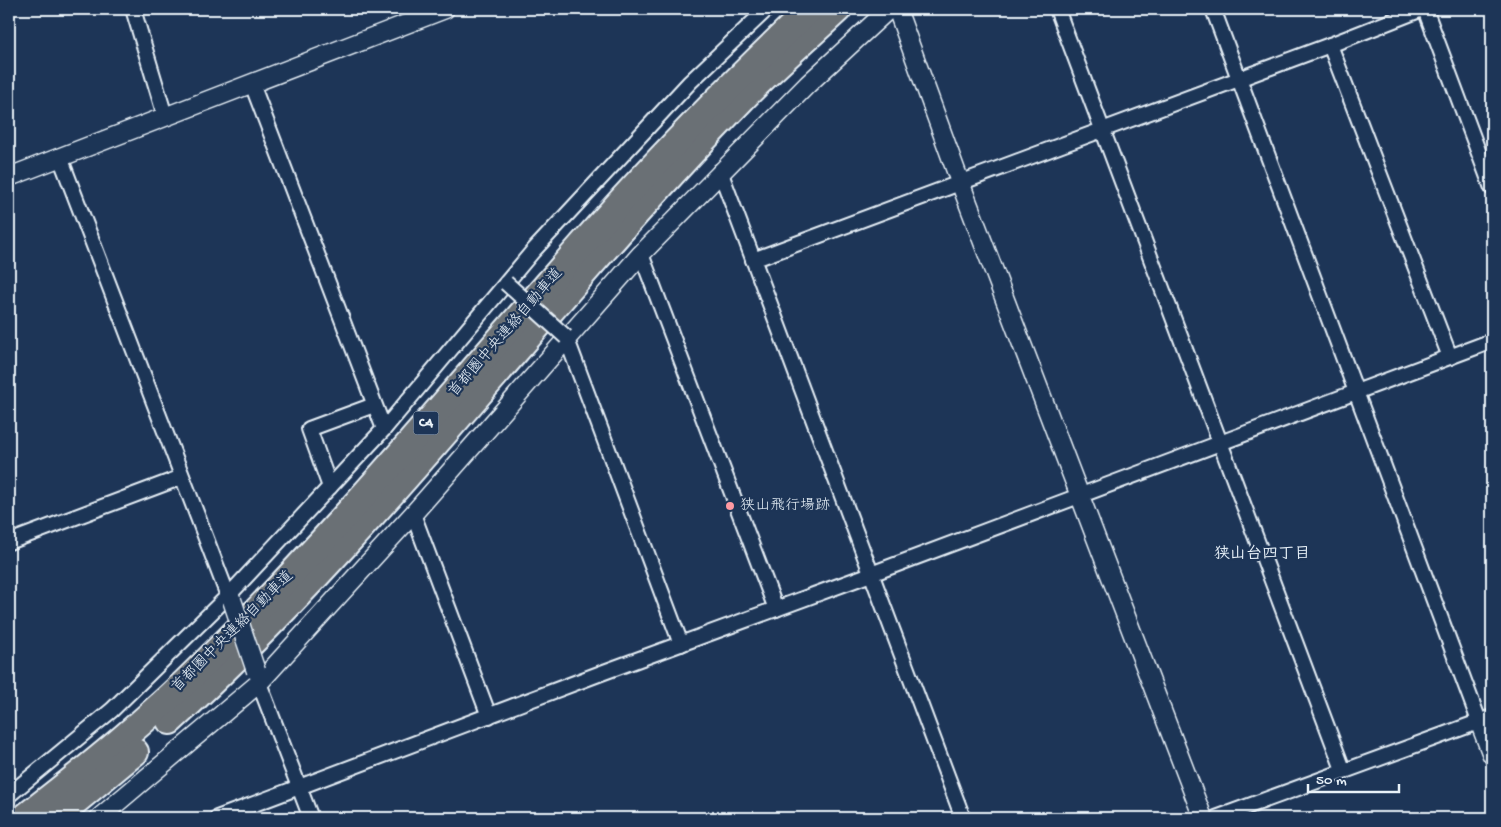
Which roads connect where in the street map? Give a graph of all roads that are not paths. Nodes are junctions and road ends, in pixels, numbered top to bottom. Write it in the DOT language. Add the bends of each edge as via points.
graph roads {
  1 [pos="133,9"];
  2 [pos="445,9"];
  3 [pos="767,9"];
  4 [pos="810,9"];
  5 [pos="838,9"];
  6 [pos="889,9"];
  7 [pos="897,9"];
  8 [pos="1057,9"];
  9 [pos="1213,9"];
  10 [pos="1424,9"];
  11 [pos="1330,45"];
  12 [pos="1238,80"];
  13 [pos="252,84"];
  14 [pos="165,116"];
  15 [pos="1101,130"];
  16 [pos="60,157"];
  17 [pos="720,171"];
  18 [pos="9,176"];
  19 [pos="960,182"];
  20 [pos="1492,188"];
  21 [pos="641,254"];
  22 [pos="754,260"];
  23 [pos="506,283"];
  24 [pos="566,337"];
  25 [pos="1492,341"];
  26 [pos="1450,357"];
  27 [pos="1358,392"];
  28 [pos="374,405"];
  29 [pos="384,430"];
  30 [pos="1219,443"];
  31 [pos="182,477"];
  32 [pos="330,487"];
  33 [pos="1081,495"];
  34 [pos="413,514"];
  35 [pos="9,542"];
  36 [pos="871,574"];
  37 [pos="230,598"];
  38 [pos="776,609"];
  39 [pos="681,644"];
  40 [pos="258,677"];
  41 [pos="489,716"];
  42 [pos="1486,719"];
  43 [pos="1492,755"];
  44 [pos="1344,772"];
  45 [pos="299,787"];
  46 [pos="9,796"];
  47 [pos="24,818"];
  48 [pos="55,818"];
  49 [pos="99,818"];
  50 [pos="217,818"];
  51 [pos="311,818"];
  52 [pos="963,818"];
  53 [pos="1203,818"];
  54 [pos="1216,818"];
  1 -- 14 [label="street"];
  2 -- 13 [label="street"];
  3 -- 23 [label="street" via="690,82"];
  4 -- 47 [label="highway, 首都圏中央連絡自動車道 / C4" via="730,85 624,198 317,547 205,663 128,735"];
  5 -- 48 [label="highway, 首都圏中央連絡自動車道 / C4" via="742,98 636,213 325,566 219,676"];
  6 -- 17 [label="street"];
  7 -- 19 [label="street"];
  8 -- 15 [label="street"];
  9 -- 12 [label="street"];
  10 -- 11 [label="street"];
  10 -- 20 [label="street"];
  11 -- 12 [label="street"];
  11 -- 26 [label="street"];
  12 -- 15 [label="street"];
  12 -- 27 [label="street"];
  13 -- 14 [label="street"];
  13 -- 28 [label="street"];
  14 -- 16 [label="street"];
  15 -- 19 [label="street"];
  15 -- 30 [label="street"];
  16 -- 18 [label="street"];
  16 -- 31 [label="street"];
  17 -- 21 [label="street"];
  17 -- 22 [label="street"];
  19 -- 22 [label="street"];
  19 -- 33 [label="street"];
  21 -- 24 [label="street"];
  21 -- 38 [label="street"];
  22 -- 36 [label="street"];
  23 -- 24 [label="street, bridge"];
  23 -- 29 [label="street"];
  24 -- 34 [label="street"];
  24 -- 39 [label="street"];
  25 -- 26 [label="street"];
  26 -- 27 [label="street"];
  27 -- 30 [label="street"];
  27 -- 42 [label="street"];
  28 -- 29 [label="street"];
  28 -- 32 [label="street" via="309,429"];
  29 -- 32 [label="street"];
  30 -- 33 [label="street"];
  30 -- 44 [label="street"];
  31 -- 35 [label="street"];
  31 -- 37 [label="street"];
  32 -- 37 [label="street"];
  33 -- 36 [label="street"];
  33 -- 53 [label="street"];
  34 -- 40 [label="street"];
  34 -- 41 [label="street"];
  36 -- 38 [label="street"];
  36 -- 52 [label="street"];
  37 -- 40 [label="street, bridge"];
  37 -- 46 [label="street" via="112,710"];
  38 -- 39 [label="street"];
  39 -- 41 [label="street"];
  40 -- 45 [label="street"];
  40 -- 49 [label="street"];
  41 -- 45 [label="street"];
  42 -- 43 [label="street"];
  42 -- 44 [label="street"];
  44 -- 54 [label="street"];
  45 -- 50 [label="street"];
  45 -- 51 [label="street"];
}
